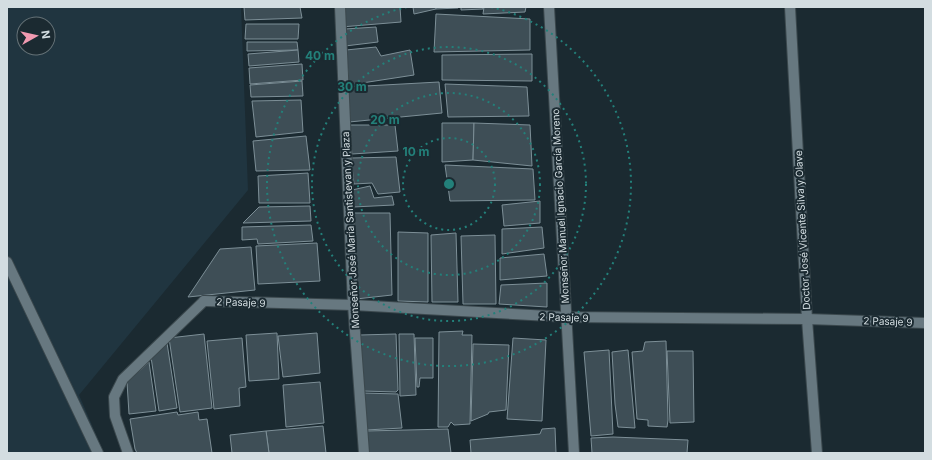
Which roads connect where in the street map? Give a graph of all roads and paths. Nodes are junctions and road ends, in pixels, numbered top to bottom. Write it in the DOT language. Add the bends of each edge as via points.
graph roads {
  1 [pos="340,7"];
  2 [pos="549,7"];
  3 [pos="790,7"];
  4 [pos="7,262"];
  5 [pos="353,305"];
  6 [pos="567,317"];
  7 [pos="807,319"];
  8 [pos="925,323"];
  9 [pos="98,453"];
  10 [pos="128,453"];
  11 [pos="364,453"];
  12 [pos="574,453"];
  13 [pos="817,453"];
  1 -- 5 [label="street, Monseñor José María Santistevan y Plaza"];
  2 -- 6 [label="street, Monseñor Manuel Ignacio García Moreno"];
  3 -- 7 [label="street, Doctor José Vicente Silva y Olave"];
  4 -- 9 [label="street"];
  5 -- 6 [label="street, 2 Pasaje 9"];
  5 -- 10 [label="street, 2 Pasaje 9" via="204,301 123,379 114,397 115,416"];
  5 -- 11 [label="street, Monseñor José María Santistevan y Plaza"];
  6 -- 7 [label="street, 2 Pasaje 9"];
  6 -- 12 [label="street, Monseñor Manuel Ignacio García Moreno"];
  7 -- 8 [label="street, 2 Pasaje 9"];
  7 -- 13 [label="street, Doctor José Vicente Silva y Olave"];
}
